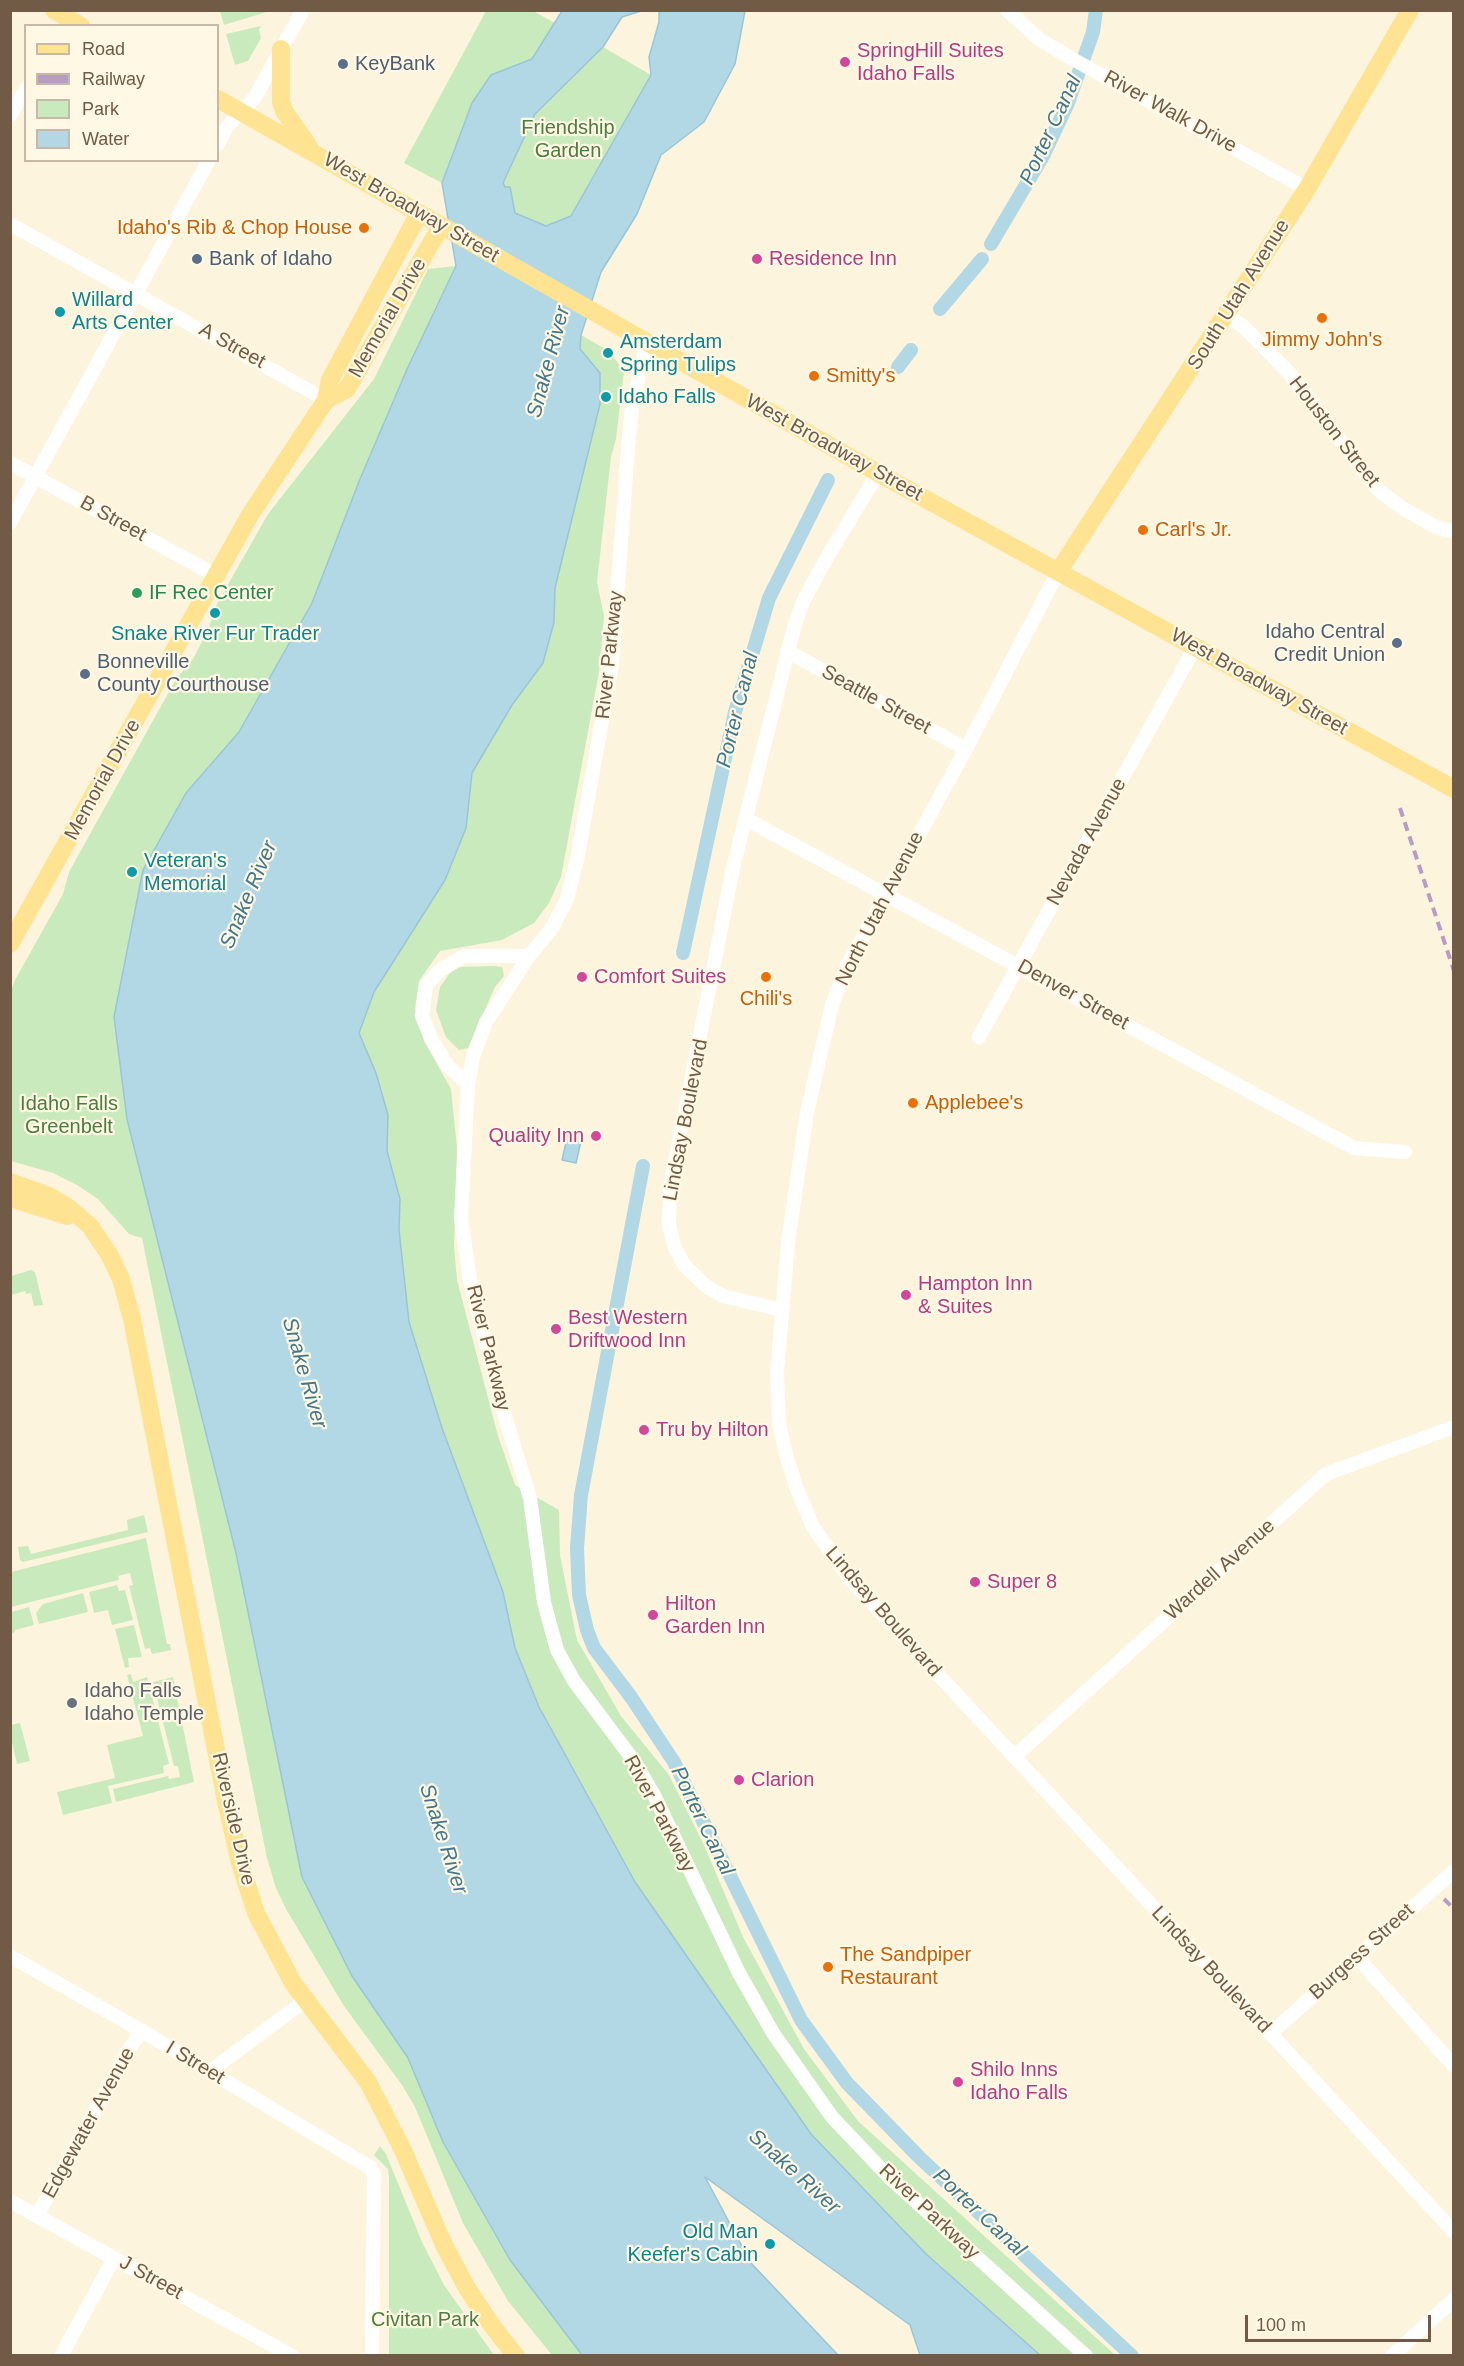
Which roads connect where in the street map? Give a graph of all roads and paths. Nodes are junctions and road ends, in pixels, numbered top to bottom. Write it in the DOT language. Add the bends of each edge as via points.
graph roads {
  1 [pos="303,10"];
  2 [pos="1007,10"];
  3 [pos="1405,12"];
  4 [pos="62,16"];
  5 [pos="77,24"];
  6 [pos="281,49"];
  7 [pos="24,92"];
  8 [pos="219,100"];
  9 [pos="241,112"];
  10 [pos="10,116"];
  11 [pos="219,142"];
  12 [pos="313,152"];
  13 [pos="208,162"];
  14 [pos="1307,189"];
  15 [pos="419,213"];
  16 [pos="10,224"];
  17 [pos="446,229"];
  18 [pos="136,293"];
  19 [pos="1227,315"];
  20 [pos="647,342"];
  21 [pos="326,400"];
  22 [pos="10,463"];
  23 [pos="878,473"];
  24 [pos="36,477"];
  25 [pos="10,523"];
  26 [pos="1454,532"];
  27 [pos="1058,572"];
  28 [pos="215,575"];
  29 [pos="1195,647"];
  30 [pos="787,651"];
  31 [pos="966,749"];
  32 [pos="1454,789"];
  33 [pos="746,819"];
  34 [pos="886,893"];
  35 [pos="13,934"];
  36 [pos="530,956"];
  37 [pos="1018,964"];
  38 [pos="979,1036"];
  39 [pos="468,1085"];
  40 [pos="1405,1152"];
  41 [pos="10,1182"];
  42 [pos="10,1198"];
  43 [pos="90,1226"];
  44 [pos="782,1310"];
  45 [pos="1454,1427"];
  46 [pos="1014,1757"];
  47 [pos="1454,1871"];
  48 [pos="10,1956"];
  49 [pos="1357,1956"];
  50 [pos="306,2000"];
  51 [pos="142,2031"];
  52 [pos="1270,2034"];
  53 [pos="1454,2066"];
  54 [pos="209,2072"];
  55 [pos="10,2201"];
  56 [pos="37,2216"];
  57 [pos="1454,2232"];
  58 [pos="114,2258"];
  59 [pos="1454,2299"];
  60 [pos="61,2355"];
  61 [pos="292,2355"];
  62 [pos="372,2355"];
  63 [pos="516,2355"];
  64 [pos="1086,2355"];
  65 [pos="1392,2355"];
  1 -- 6 [label="street"];
  2 -- 14 [label="street, River Walk Drive" via="1039,39 1069,57"];
  3 -- 14 [label="main road, South Utah Avenue"];
  4 -- 5 [label="main road"];
  6 -- 9 [label="street" via="255,97"];
  6 -- 12 [label="main road" via="282,105"];
  7 -- 10 [label="street"];
  8 -- 9 [label="main road, West Broadway Street"];
  9 -- 11 [label="street"];
  9 -- 12 [label="main road, West Broadway Street"];
  12 -- 15 [label="main road, West Broadway Street"];
  13 -- 18 [label="street"];
  14 -- 19 [label="main road, South Utah Avenue"];
  15 -- 17 [label="main road, West Broadway Street"];
  15 -- 21 [label="main road, Memorial Drive" via="330,380"];
  16 -- 18 [label="street, A Street"];
  17 -- 20 [label="main road, West Broadway Street"];
  17 -- 21 [label="main road, Memorial Drive" via="347,389"];
  18 -- 21 [label="street, A Street"];
  18 -- 24 [label="street"];
  19 -- 26 [label="street, Houston Street" via="1292,376 1377,489 1436,527"];
  19 -- 27 [label="main road, South Utah Avenue"];
  20 -- 23 [label="main road, West Broadway Street"];
  20 -- 36 [label="street, River Parkway" via="632,406 605,715 567,899 552,928"];
  21 -- 28 [label="main road, Memorial Drive"];
  22 -- 24 [label="street, B Street"];
  23 -- 27 [label="main road, West Broadway Street"];
  23 -- 30 [label="street, Lindsay Boulevard" via="803,602"];
  24 -- 25 [label="street"];
  24 -- 28 [label="street, B Street"];
  27 -- 29 [label="main road, West Broadway Street"];
  27 -- 31 [label="street, North Utah Avenue"];
  28 -- 35 [label="main road, Memorial Drive"];
  29 -- 32 [label="main road, West Broadway Street"];
  29 -- 37 [label="street, Nevada Avenue"];
  30 -- 31 [label="street, Seattle Street"];
  30 -- 33 [label="street, Lindsay Boulevard"];
  31 -- 34 [label="street, North Utah Avenue"];
  33 -- 34 [label="street, Denver Street"];
  33 -- 44 [label="street, Lindsay Boulevard" via="670,1187 669,1226 684,1265 706,1286 732,1299"];
  34 -- 37 [label="street, Denver Street"];
  34 -- 44 [label="street, North Utah Avenue" via="846,966 816,1065"];
  36 -- 39 [label="street, River Parkway" via="486,1022"];
  36 -- 39 [label="street" via="464,956 440,970 426,986 422,1016 432,1040 447,1065"];
  37 -- 38 [label="street, Nevada Avenue"];
  37 -- 40 [label="street, Denver Street" via="1354,1148"];
  39 -- 64 [label="street, River Parkway" via="461,1218 465,1252 502,1407 530,1498 544,1602 557,1650 574,1681 634,1761 739,1973 773,2033 832,2117 889,2177"];
  41 -- 43 [label="main road, Riverside Drive" via="49,1196"];
  42 -- 43 [label="main road"];
  43 -- 50 [label="main road, Riverside Drive" via="109,1254 128,1298 240,1863 256,1913 278,1958"];
  44 -- 46 [label="street, Lindsay Boulevard" via="777,1373 779,1422 796,1486 813,1527 850,1579"];
  45 -- 46 [label="street, Wardell Avenue" via="1326,1473"];
  46 -- 52 [label="street, Lindsay Boulevard"];
  47 -- 49 [label="street, Burgess Street"];
  48 -- 51 [label="street, I Street"];
  49 -- 52 [label="street, Burgess Street"];
  49 -- 53 [label="street"];
  50 -- 54 [label="street"];
  50 -- 63 [label="main road, Riverside Drive" via="368,2082 467,2288"];
  51 -- 54 [label="street, I Street"];
  51 -- 56 [label="street, Edgewater Avenue"];
  52 -- 57 [label="street, Lindsay Boulevard"];
  54 -- 62 [label="street, I Street" via="367,2164 374,2175"];
  55 -- 56 [label="street, J Street"];
  56 -- 58 [label="street, J Street"];
  58 -- 60 [label="street"];
  58 -- 61 [label="street, J Street"];
  59 -- 65 [label="street"];
}
